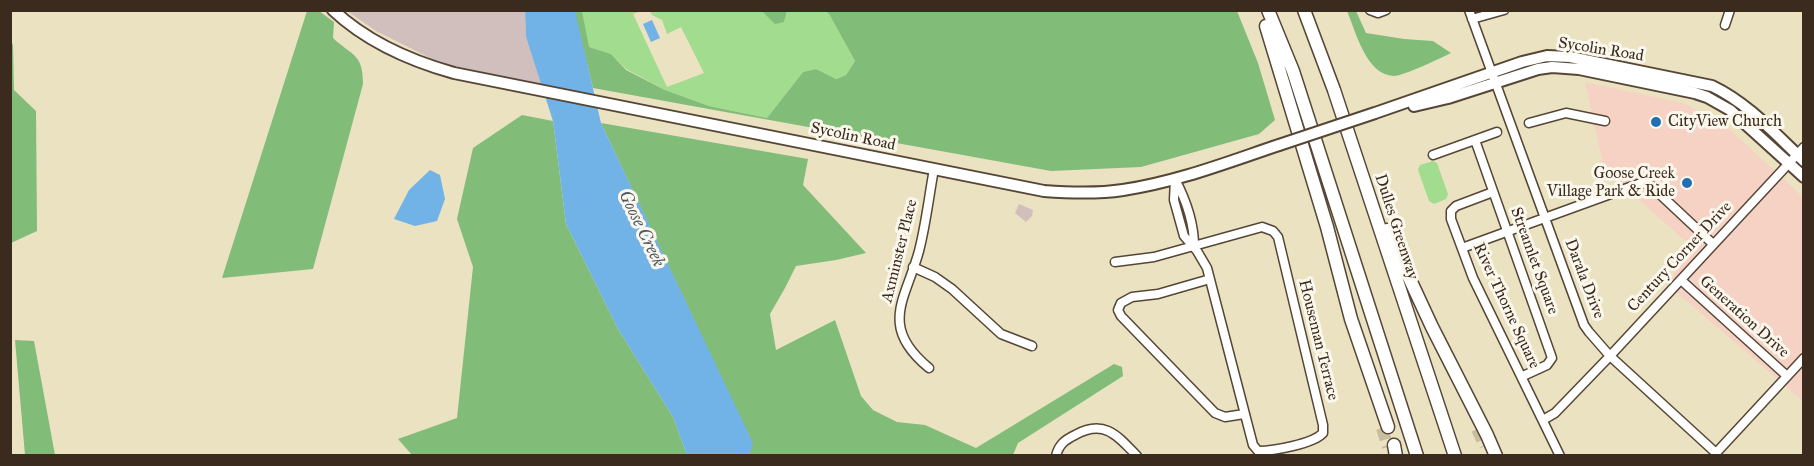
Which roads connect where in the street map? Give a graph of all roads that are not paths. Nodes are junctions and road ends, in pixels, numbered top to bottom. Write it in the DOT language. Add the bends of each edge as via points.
graph roads {
  1 [pos="333,10"];
  2 [pos="1261,10"];
  3 [pos="1268,10"];
  4 [pos="1304,10"];
  5 [pos="1370,10"];
  6 [pos="1386,10"];
  7 [pos="1504,10"];
  8 [pos="1730,10"];
  9 [pos="1471,15"];
  10 [pos="1725,25"];
  11 [pos="1490,72"];
  12 [pos="1495,83"];
  13 [pos="1375,113"];
  14 [pos="1605,121"];
  15 [pos="1529,123"];
  16 [pos="1497,132"];
  17 [pos="1475,140"];
  18 [pos="1801,154"];
  19 [pos="1432,156"];
  20 [pos="1788,163"];
  21 [pos="934,169"];
  22 [pos="1803,177"];
  23 [pos="1175,179"];
  24 [pos="1365,184"];
  25 [pos="1493,192"];
  26 [pos="1545,217"];
  27 [pos="1507,231"];
  28 [pos="1713,244"];
  29 [pos="1194,246"];
  30 [pos="1462,248"];
  31 [pos="1114,262"];
  32 [pos="913,267"];
  33 [pos="1210,279"];
  34 [pos="1681,280"];
  35 [pos="1032,346"];
  36 [pos="1610,356"];
  37 [pos="1803,358"];
  38 [pos="929,368"];
  39 [pos="1523,376"];
  40 [pos="1787,376"];
  41 [pos="1476,413"];
  42 [pos="1244,414"];
  43 [pos="1543,420"];
  44 [pos="1385,428"];
  45 [pos="1477,429"];
  46 [pos="1716,453"];
  47 [pos="1056,456"];
  48 [pos="1137,456"];
  49 [pos="1418,456"];
  50 [pos="1455,456"];
  51 [pos="1496,456"];
  52 [pos="1560,456"];
  1 -- 21 [label="main road, Sycolin Road" via="375,40 413,60 454,73"];
  2 -- 44 [label="highway"];
  3 -- 49 [label="highway" via="1293,71"];
  4 -- 24 [label="highway, Dulles Greenway"];
  5 -- 6 [label="street"];
  7 -- 9 [label="street"];
  8 -- 10 [label="street"];
  9 -- 11 [label="street, Darala Drive"];
  11 -- 12 [label="street, Darala Drive"];
  11 -- 13 [label="main road, Sycolin Road"];
  11 -- 18 [label="main road, Sycolin Road" via="1535,58 1559,56 1712,86 1727,93"];
  12 -- 13 [label="main road, Sycolin Road" via="1448,98"];
  12 -- 20 [label="main road, Sycolin Road" via="1538,69 1566,67 1695,93 1730,110"];
  12 -- 26 [label="street, Darala Drive"];
  13 -- 23 [label="main road, Sycolin Road, bridge"];
  14 -- 15 [label="street" via="1566,113"];
  16 -- 17 [label="street"];
  17 -- 19 [label="street"];
  17 -- 25 [label="street, Streamlet Square"];
  18 -- 20 [label="street, Century Corner Drive"];
  20 -- 22 [label="main road, Sycolin Road"];
  20 -- 28 [label="street, Century Corner Drive"];
  21 -- 23 [label="main road, Sycolin Road" via="1044,191 1081,193 1122,190"];
  21 -- 32 [label="street, Axminster Place"];
  23 -- 29 [label="street, Houseman Terrace" via="1187,207"];
  24 -- 41 [label="highway"];
  24 -- 50 [label="highway, Dulles Greenway"];
  25 -- 27 [label="street, Streamlet Square"];
  25 -- 30 [label="street, River Thorne Square" via="1451,211"];
  26 -- 27 [label="street"];
  26 -- 28 [label="street" via="1646,183"];
  26 -- 36 [label="street, Darala Drive" via="1584,325"];
  27 -- 30 [label="street"];
  27 -- 39 [label="street, Streamlet Square" via="1552,358 1547,365"];
  28 -- 34 [label="street, Century Corner Drive"];
  29 -- 31 [label="street"];
  29 -- 33 [label="street, Houseman Terrace"];
  29 -- 42 [label="street, Houseman Terrace" via="1262,227 1278,237 1324,429 1316,439 1258,450"];
  30 -- 39 [label="street, River Thorne Square"];
  32 -- 35 [label="street" via="952,289 1001,334"];
  32 -- 38 [label="street, Axminster Place" via="900,302 900,324 912,351"];
  33 -- 42 [label="street, Houseman Terrace"];
  33 -- 42 [label="street" via="1132,297 1118,310 1210,409 1225,417"];
  34 -- 36 [label="street, Century Corner Drive"];
  34 -- 40 [label="street, Generation Drive"];
  36 -- 43 [label="street, Century Corner Drive" via="1555,413"];
  36 -- 46 [label="street, Darala Drive"];
  37 -- 40 [label="street, Generation Drive"];
  39 -- 43 [label="street, River Thorne Square"];
  40 -- 46 [label="street, Generation Drive"];
  41 -- 45 [label="highway"];
  41 -- 51 [label="highway"];
  43 -- 52 [label="street, River Thorne Square"];
  47 -- 48 [label="street" via="1067,438 1085,429 1098,428 1113,433"];
}
